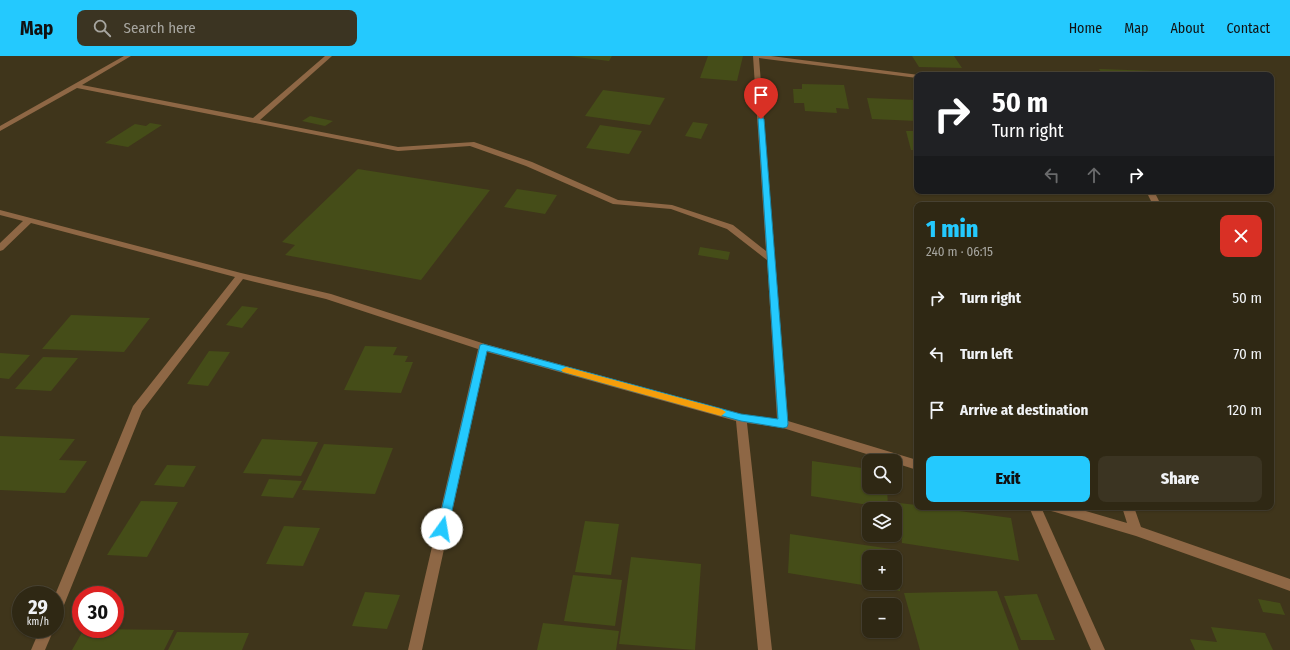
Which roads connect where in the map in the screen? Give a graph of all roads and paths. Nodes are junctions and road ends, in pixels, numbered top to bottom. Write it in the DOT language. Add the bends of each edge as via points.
graph roads {
  1 [pos="128,56"];
  2 [pos="329,56"];
  3 [pos="756,56"];
  4 [pos="914,76"];
  5 [pos="76,86"];
  6 [pos="254,121"];
  7 [pos="0,129"];
  8 [pos="0,212"];
  9 [pos="30,219"];
  10 [pos="0,248"];
  11 [pos="771,259"];
  12 [pos="241,276"];
  13 [pos="483,347"];
  14 [pos="741,418"];
  15 [pos="783,424"];
  16 [pos="914,464"];
  17 [pos="1036,510"];
  18 [pos="1065,510"];
  19 [pos="1129,510"];
  20 [pos="1136,532"];
  21 [pos="1290,585"];
  22 [pos="64,588"];
  23 [pos="43,638"];
  24 [pos="38,650"];
  25 [pos="415,650"];
  26 [pos="765,650"];
  27 [pos="1098,650"];
  1 -- 5 [label="street"];
  2 -- 6 [label="street"];
  3 -- 4 [label="street"];
  3 -- 11 [label="street"];
  5 -- 6 [label="street"];
  5 -- 7 [label="street"];
  6 -- 11 [label="street" via="398,149 471,144 529,164 616,202 672,207 730,227"];
  8 -- 9 [label="street"];
  9 -- 10 [label="street"];
  9 -- 12 [label="street"];
  11 -- 15 [label="street"];
  12 -- 13 [label="street" via="328,296"];
  12 -- 22 [label="street" via="138,409"];
  13 -- 14 [label="street"];
  13 -- 25 [label="street"];
  14 -- 15 [label="street"];
  14 -- 26 [label="street"];
  15 -- 16 [label="street"];
  17 -- 27 [label="street"];
  18 -- 20 [label="street"];
  19 -- 20 [label="street"];
  20 -- 21 [label="street"];
  23 -- 24 [label="street"];
}
